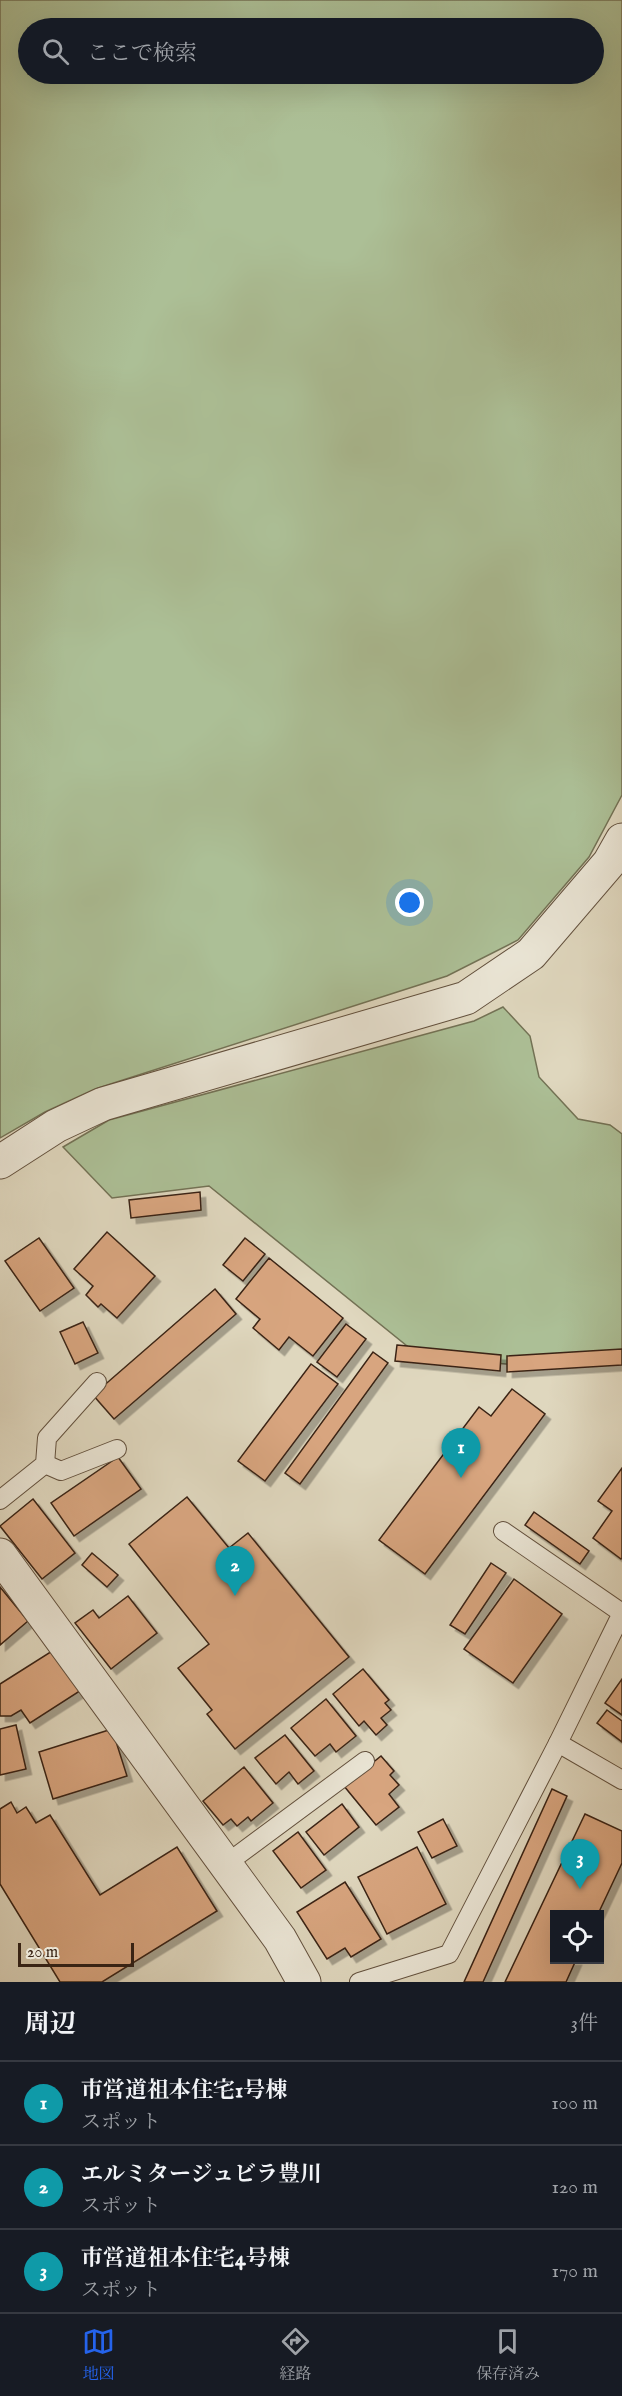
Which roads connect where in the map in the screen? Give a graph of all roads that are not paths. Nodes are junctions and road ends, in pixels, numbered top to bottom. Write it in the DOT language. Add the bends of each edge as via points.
graph roads {
  1 [pos="622,840"];
  2 [pos="0,1162"];
  3 [pos="98,1382"];
  4 [pos="117,1449"];
  5 [pos="45,1464"];
  6 [pos="0,1500"];
  7 [pos="503,1530"];
  8 [pos="0,1555"];
  9 [pos="558,1743"];
  10 [pos="365,1761"];
  11 [pos="622,1780"];
  12 [pos="226,1864"];
  13 [pos="304,1982"];
  14 [pos="359,1982"];
  1 -- 2 [label="street" via="609,862 531,954 466,998 103,1104 56,1126"];
  3 -- 5 [label="lane" via="47,1438"];
  4 -- 5 [label="lane" via="61,1471"];
  5 -- 6 [label="lane"];
  7 -- 9 [label="lane" via="622,1613"];
  8 -- 12 [label="street"];
  9 -- 11 [label="lane"];
  9 -- 14 [label="lane" via="449,1954"];
  10 -- 12 [label="lane"];
  12 -- 13 [label="street" via="280,1939"];
}
